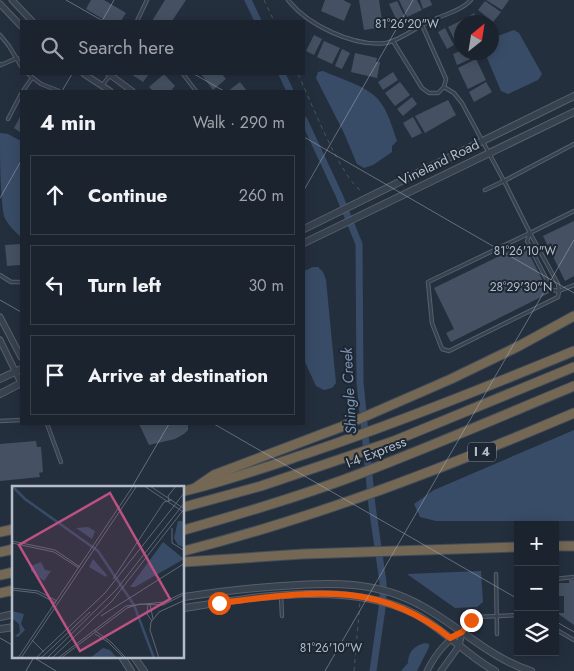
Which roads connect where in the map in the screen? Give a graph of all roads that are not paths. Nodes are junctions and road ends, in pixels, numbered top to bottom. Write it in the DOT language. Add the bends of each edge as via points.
graph roads {
  1 [pos="12,0"];
  2 [pos="147,0"];
  3 [pos="288,0"];
  4 [pos="471,0"];
  5 [pos="0,4"];
  6 [pos="31,20"];
  7 [pos="137,20"];
  8 [pos="20,25"];
  9 [pos="422,25"];
  10 [pos="0,35"];
  11 [pos="393,41"];
  12 [pos="17,58"];
  13 [pos="0,64"];
  14 [pos="20,64"];
  15 [pos="29,75"];
  16 [pos="86,75"];
  17 [pos="109,75"];
  18 [pos="111,75"];
  19 [pos="184,75"];
  20 [pos="32,78"];
  21 [pos="102,86"];
  22 [pos="444,87"];
  23 [pos="24,90"];
  24 [pos="56,90"];
  25 [pos="108,90"];
  26 [pos="131,90"];
  27 [pos="195,90"];
  28 [pos="574,96"];
  29 [pos="20,97"];
  30 [pos="574,112"];
  31 [pos="8,119"];
  32 [pos="482,141"];
  33 [pos="574,144"];
  34 [pos="489,152"];
  35 [pos="504,181"];
  36 [pos="485,190"];
  37 [pos="574,211"];
  38 [pos="305,228"];
  39 [pos="530,233"];
  40 [pos="305,243"];
  41 [pos="549,267"];
  42 [pos="542,271"];
  43 [pos="0,277"];
  44 [pos="20,282"];
  45 [pos="574,285"];
  46 [pos="559,291"];
  47 [pos="574,316"];
  48 [pos="0,317"];
  49 [pos="0,340"];
  50 [pos="574,351"];
  51 [pos="20,354"];
  52 [pos="574,367"];
  53 [pos="18,370"];
  54 [pos="0,380"];
  55 [pos="20,384"];
  56 [pos="574,386"];
  57 [pos="0,394"];
  58 [pos="574,413"];
  59 [pos="20,420"];
  60 [pos="0,421"];
  61 [pos="47,425"];
  62 [pos="61,462"];
  63 [pos="195,488"];
  64 [pos="185,491"];
  65 [pos="185,507"];
  66 [pos="185,530"];
  67 [pos="559,546"];
  68 [pos="574,546"];
  69 [pos="514,548"];
  70 [pos="185,551"];
  71 [pos="185,562"];
  72 [pos="496,574"];
  73 [pos="574,576"];
  74 [pos="559,578"];
  75 [pos="281,596"];
  76 [pos="185,597"];
  77 [pos="185,608"];
  78 [pos="514,615"];
  79 [pos="282,616"];
  80 [pos="497,616"];
  81 [pos="462,632"];
  82 [pos="559,632"];
  83 [pos="497,634"];
  84 [pos="450,638"];
  85 [pos="574,640"];
  86 [pos="458,646"];
  87 [pos="123,658"];
  88 [pos="135,658"];
  89 [pos="131,671"];
  90 [pos="144,671"];
  91 [pos="427,671"];
  92 [pos="441,671"];
  93 [pos="495,671"];
  94 [pos="531,671"];
  1 -- 6 [label="street"];
  2 -- 7 [label="lane"];
  3 -- 11 [label="lane" via="301,15 350,40 366,43"];
  4 -- 9 [label="lane" via="459,9"];
  5 -- 8 [label="street"];
  9 -- 11 [label="lane"];
  9 -- 22 [label="lane" via="446,79"];
  10 -- 12 [label="lane"];
  11 -- 22 [label="lane" via="422,88 428,93 438,93"];
  12 -- 13 [label="lane"];
  12 -- 14 [label="lane"];
  15 -- 20 [label="lane"];
  16 -- 21 [label="street"];
  17 -- 21 [label="lane"];
  18 -- 26 [label="street"];
  19 -- 27 [label="lane"];
  20 -- 23 [label="lane"];
  20 -- 24 [label="lane"];
  21 -- 25 [label="street"];
  22 -- 32 [label="lane" via="462,103"];
  28 -- 32 [label="street, Vineland Road"];
  29 -- 31 [label="lane"];
  30 -- 34 [label="street, Vineland Road"];
  32 -- 34 [label="lane"];
  32 -- 38 [label="street, Vineland Road"];
  33 -- 35 [label="lane"];
  34 -- 35 [label="lane"];
  34 -- 40 [label="street, Vineland Road"];
  35 -- 36 [label="lane"];
  35 -- 39 [label="lane"];
  37 -- 39 [label="lane"];
  39 -- 41 [label="lane"];
  39 -- 42 [label="lane" via="527,241"];
  39 -- 46 [label="lane" via="428,282 432,322 442,349 448,351 558,297"];
  41 -- 42 [label="lane"];
  41 -- 46 [label="lane"];
  42 -- 46 [label="lane" via="552,290"];
  43 -- 44 [label="lane"];
  45 -- 46 [label="lane"];
  47 -- 63 [label="highway" via="509,351 390,407 214,475"];
  48 -- 51 [label="street"];
  49 -- 53 [label="street"];
  50 -- 63 [label="highway" via="386,427"];
  52 -- 65 [label="highway, I-4 Express" via="394,441 261,486"];
  53 -- 54 [label="street"];
  55 -- 57 [label="street"];
  56 -- 66 [label="highway, I-4 Express" via="340,481"];
  58 -- 70 [label="highway, I 4" via="470,457 348,502 280,525"];
  59 -- 60 [label="lane"];
  61 -- 62 [label="lane"];
  63 -- 64 [label="highway"];
  67 -- 68 [label="highway"];
  69 -- 71 [label="highway" via="303,554"];
  72 -- 80 [label="lane"];
  73 -- 74 [label="lane"];
  75 -- 77 [label="street"];
  75 -- 79 [label="lane"];
  75 -- 84 [label="street" via="341,594 394,604"];
  76 -- 81 [label="street" via="296,585 343,583 370,586 395,593 428,609"];
  78 -- 80 [label="lane"];
  80 -- 81 [label="lane" via="474,618"];
  80 -- 83 [label="lane"];
  81 -- 84 [label="street"];
  81 -- 86 [label="street"];
  81 -- 94 [label="street" via="498,657"];
  82 -- 85 [label="lane"];
  84 -- 86 [label="street"];
  84 -- 91 [label="street"];
  86 -- 92 [label="street"];
  86 -- 93 [label="street"];
  87 -- 89 [label="street"];
  88 -- 90 [label="street"];
}
